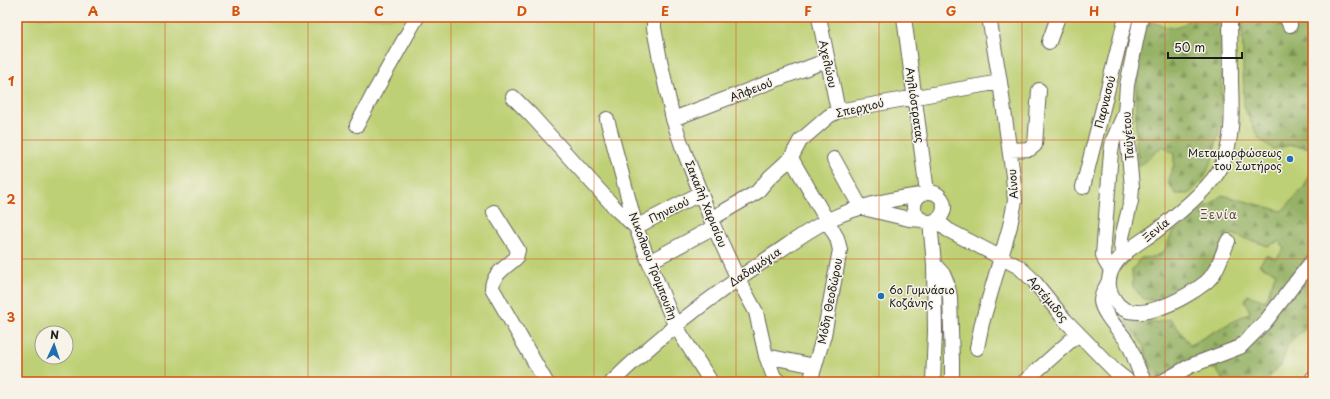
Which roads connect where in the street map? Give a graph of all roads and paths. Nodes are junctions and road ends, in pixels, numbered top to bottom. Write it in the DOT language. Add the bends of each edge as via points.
graph roads {
  1 [pos="417,17"];
  2 [pos="654,17"];
  3 [pos="819,17"];
  4 [pos="904,17"];
  5 [pos="989,17"];
  6 [pos="1058,17"];
  7 [pos="1126,17"];
  8 [pos="1230,17"];
  9 [pos="1137,19"];
  10 [pos="1049,42"];
  11 [pos="828,60"];
  12 [pos="1111,79"];
  13 [pos="1000,82"];
  14 [pos="1128,85"];
  15 [pos="1039,90"];
  16 [pos="513,97"];
  17 [pos="914,97"];
  18 [pos="838,111"];
  19 [pos="1125,113"];
  20 [pos="607,119"];
  21 [pos="673,119"];
  22 [pos="357,125"];
  23 [pos="1010,150"];
  24 [pos="790,158"];
  25 [pos="834,159"];
  26 [pos="1083,188"];
  27 [pos="701,193"];
  28 [pos="924,193"];
  29 [pos="861,208"];
  30 [pos="494,212"];
  31 [pos="930,220"];
  32 [pos="827,221"];
  33 [pos="713,223"];
  34 [pos="636,227"];
  35 [pos="1228,241"];
  36 [pos="1125,254"];
  37 [pos="1002,257"];
  38 [pos="1313,260"];
  39 [pos="649,262"];
  40 [pos="934,264"];
  41 [pos="1110,276"];
  42 [pos="738,279"];
  43 [pos="675,325"];
  44 [pos="1078,334"];
  45 [pos="977,348"];
  46 [pos="766,356"];
  47 [pos="815,366"];
  48 [pos="1313,378"];
  49 [pos="773,380"];
  50 [pos="546,382"];
  51 [pos="612,382"];
  52 [pos="711,382"];
  53 [pos="810,382"];
  54 [pos="932,382"];
  55 [pos="952,382"];
  56 [pos="1024,382"];
  57 [pos="1129,382"];
  58 [pos="1145,382"];
  59 [pos="1162,382"];
  60 [pos="1310,382"];
  1 -- 22 [label="street"];
  2 -- 21 [label="street, Σακαλή Χαρισίου" via="654,28"];
  3 -- 11 [label="street, Αχελώου"];
  4 -- 17 [label="street, Αηλιόστρατας"];
  5 -- 13 [label="street, Αίνου"];
  6 -- 10 [label="street"];
  7 -- 12 [label="street, Παρνασού"];
  8 -- 36 [label="street, Ξενία" via="1232,123 1228,150 1212,181 1157,230"];
  9 -- 14 [label="street, Ταϋγέτου"];
  11 -- 18 [label="street, Αχελώου"];
  11 -- 21 [label="street, Αλφειού"];
  12 -- 14 [label="street"];
  12 -- 26 [label="street, Παρνασού"];
  13 -- 17 [label="street, Σπερχιού"];
  13 -- 23 [label="street, Αίνου"];
  14 -- 19 [label="street, Ταϋγέτου"];
  15 -- 23 [label="street" via="1035,145 1030,149"];
  16 -- 34 [label="street" via="617,210"];
  17 -- 18 [label="street, Σπερχιού"];
  17 -- 28 [label="street, Αηλιόστρατας"];
  18 -- 24 [label="street, Σπερχιού" via="800,141"];
  19 -- 36 [label="street, Ταϋγέτου" via="1132,187 1121,246"];
  19 -- 41 [label="street" via="1113,140 1111,152 1103,255"];
  20 -- 34 [label="street, Νικολαου Τρομπουλη"];
  21 -- 27 [label="street, Σακαλή Χαρισίου"];
  23 -- 37 [label="street, Αίνου" via="1015,201"];
  24 -- 32 [label="street, Μόδη Θεοδώρου"];
  24 -- 33 [label="street, Σπερχιού" via="757,192"];
  25 -- 29 [label="street"];
  27 -- 33 [label="street, Σακαλή Χαρισίου"];
  27 -- 34 [label="street, Πηνειού"];
  28 -- 29 [label="street, Δαδαμόγια"];
  28 -- 31 [label="street, Αηλιόστρατας" via="914,208 919,217"];
  28 -- 31 [label="street, Αηλιόστρατας" via="937,194 943,202 943,212"];
  29 -- 31 [label="street, Αρτέμιδος" via="909,219"];
  29 -- 32 [label="street, Δαδαμόγια"];
  30 -- 50 [label="street" via="518,253 495,278 492,288"];
  31 -- 37 [label="street, Αρτέμιδος"];
  31 -- 40 [label="street, Αηλιόστρατας"];
  32 -- 42 [label="street, Δαδαμόγια" via="803,234"];
  32 -- 47 [label="street, Μόδη Θεοδώρου" via="837,238 840,250 824,335"];
  33 -- 39 [label="street, Σπερχιού"];
  33 -- 42 [label="street, Σακαλή Χαρισίου"];
  34 -- 39 [label="street, Νικολαου Τρομπουλη"];
  35 -- 41 [label="street" via="1213,274 1206,282 1183,297 1152,311 1132,312 1118,305 1110,293"];
  36 -- 41 [label="street, Ξενία" via="1116,263"];
  37 -- 44 [label="street, Αρτέμιδος" via="1019,267 1033,280"];
  37 -- 45 [label="street, Αίνου"];
  38 -- 59 [label="street" via="1265,322 1240,347 1190,366"];
  39 -- 43 [label="street, Νικολαου Τρομπουλη"];
  40 -- 54 [label="street, Αηλιόστρατας" via="935,331"];
  40 -- 55 [label="street" via="947,283 950,297"];
  41 -- 58 [label="street, Ξενία" via="1101,303 1127,340"];
  42 -- 43 [label="street, Δαδαμόγια"];
  42 -- 46 [label="street, Σακαλή Χαρισίου" via="756,312"];
  43 -- 51 [label="street, Δαδαμόγια"];
  43 -- 52 [label="street, Νικολαου Τρομπουλη"];
  44 -- 56 [label="street"];
  44 -- 57 [label="street, Αρτέμιδος"];
  46 -- 47 [label="street"];
  46 -- 49 [label="street, Σακαλή Χαρισίου"];
  47 -- 53 [label="street, Μόδη Θεοδώρου"];
  48 -- 60 [label="street"];
}
